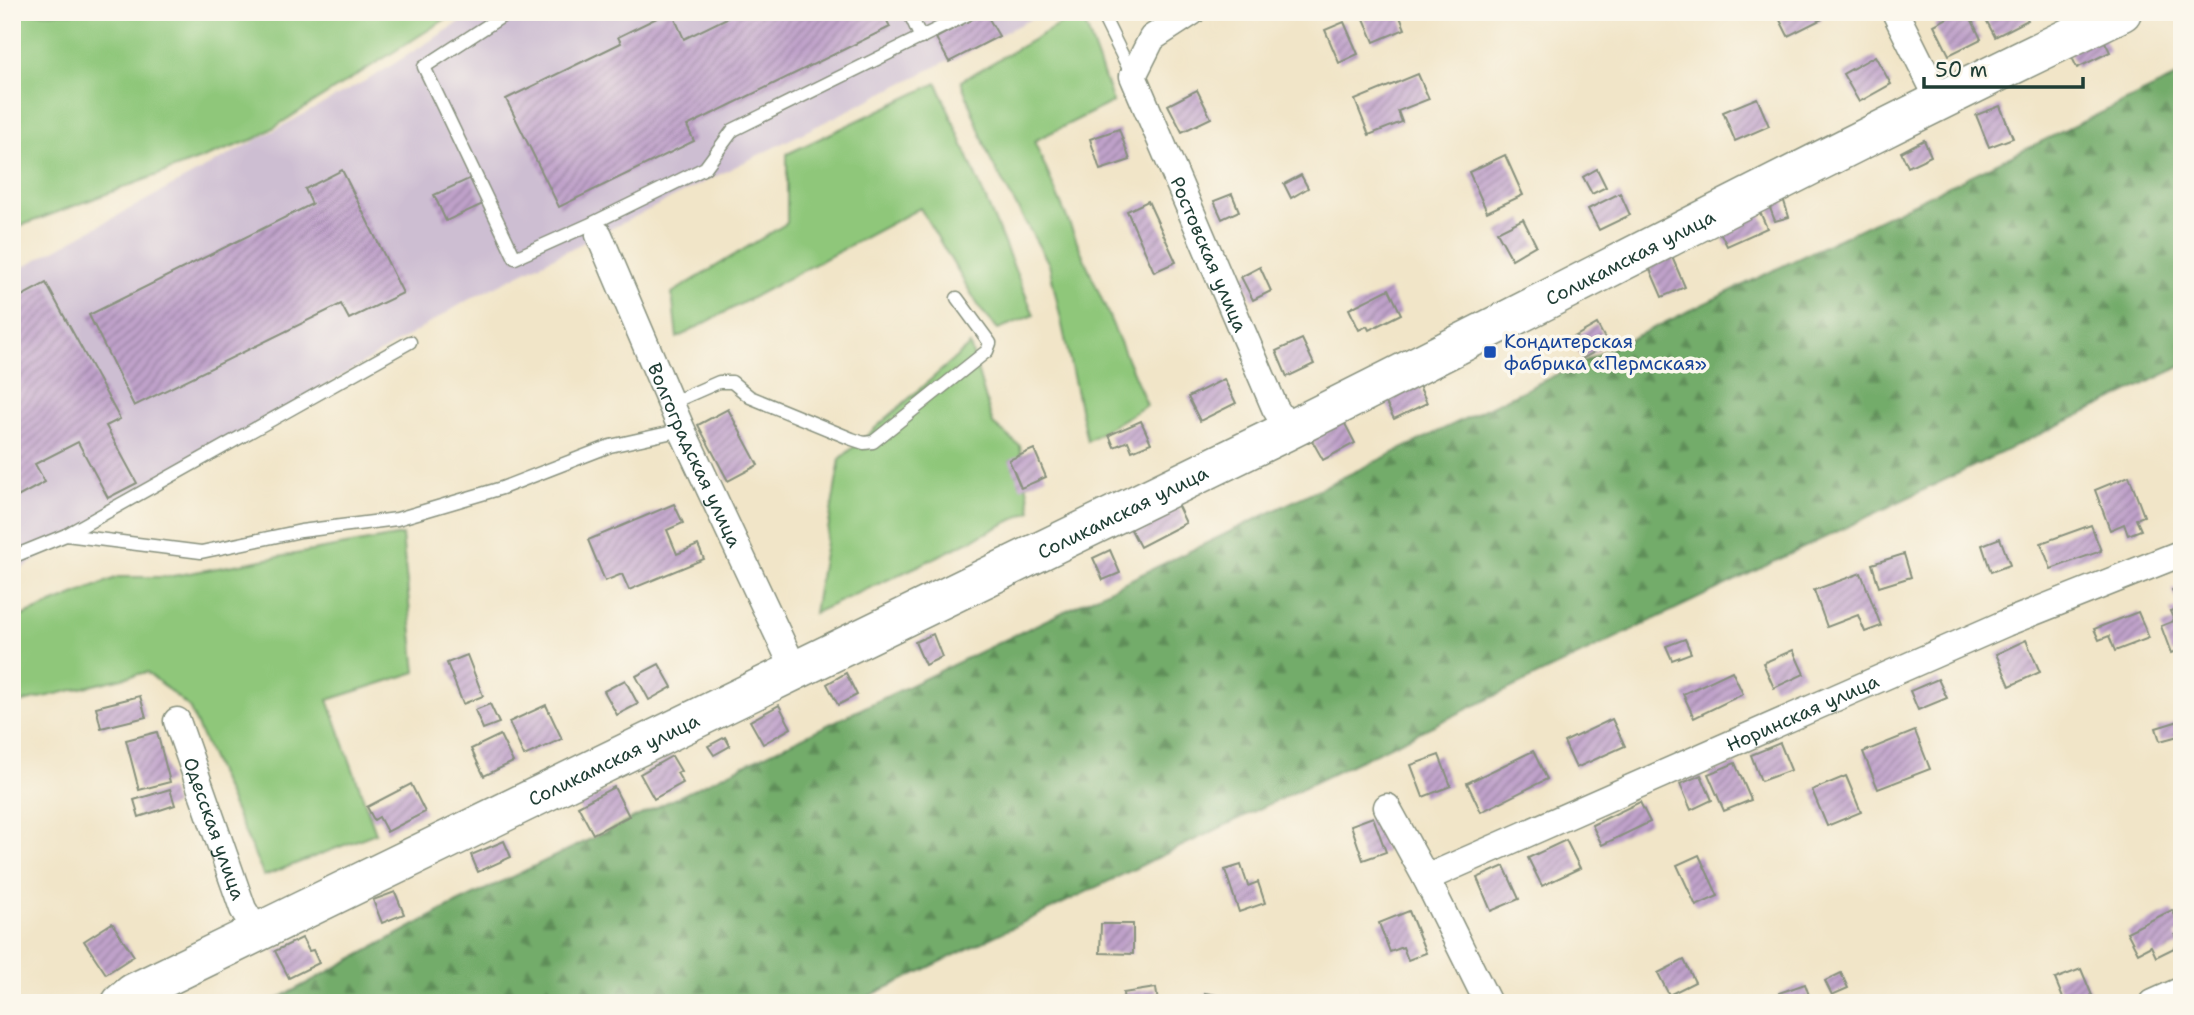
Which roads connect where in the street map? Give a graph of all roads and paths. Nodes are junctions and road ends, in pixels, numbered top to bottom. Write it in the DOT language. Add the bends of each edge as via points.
graph roads {
  1 [pos="909,12"];
  2 [pos="972,12"];
  3 [pos="1101,12"];
  4 [pos="1192,12"];
  5 [pos="1895,12"];
  6 [pos="2122,12"];
  7 [pos="507,13"];
  8 [pos="921,38"];
  9 [pos="1133,76"];
  10 [pos="1939,100"];
  11 [pos="596,229"];
  12 [pos="957,298"];
  13 [pos="410,342"];
  14 [pos="671,403"];
  15 [pos="682,429"];
  16 [pos="1289,430"];
  17 [pos="66,534"];
  18 [pos="2182,553"];
  19 [pos="12,557"];
  20 [pos="796,673"];
  21 [pos="177,721"];
  22 [pos="1387,807"];
  23 [pos="1426,878"];
  24 [pos="257,932"];
  25 [pos="2182,990"];
  26 [pos="121,1003"];
  27 [pos="1488,1003"];
  28 [pos="2153,1003"];
  1 -- 8 [label="lane"];
  2 -- 8 [label="lane"];
  3 -- 9 [label="lane"];
  4 -- 9 [label="street" via="1152,38"];
  5 -- 10 [label="street"];
  6 -- 10 [label="main road, Соликамская улица"];
  7 -- 11 [label="lane" via="424,67 516,258"];
  8 -- 11 [label="lane" via="733,130 705,168"];
  9 -- 16 [label="street, Ростовская улица" via="1275,408"];
  10 -- 16 [label="main road, Соликамская улица"];
  11 -- 14 [label="street, Волгоградская улица"];
  12 -- 14 [label="lane" via="990,343 987,351 873,442 852,439 750,397 732,382 719,382"];
  13 -- 17 [label="lane"];
  14 -- 15 [label="street, Волгоградская улица"];
  15 -- 17 [label="lane" via="610,446 502,488 397,519 301,531 201,552"];
  15 -- 20 [label="street, Волгоградская улица"];
  16 -- 20 [label="main road, Соликамская улица"];
  17 -- 19 [label="lane"];
  18 -- 23 [label="street, Норинская улица" via="2006,624"];
  20 -- 24 [label="main road, Соликамская улица"];
  21 -- 24 [label="street, Одесская улица" via="243,909"];
  22 -- 23 [label="street"];
  23 -- 27 [label="street"];
  24 -- 26 [label="main road, Соликамская улица"];
  25 -- 28 [label="street"];
}
